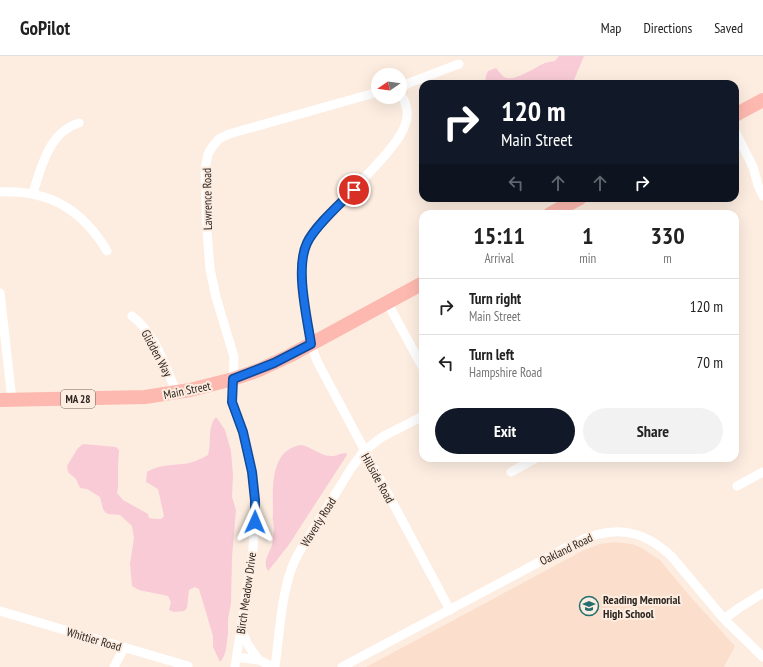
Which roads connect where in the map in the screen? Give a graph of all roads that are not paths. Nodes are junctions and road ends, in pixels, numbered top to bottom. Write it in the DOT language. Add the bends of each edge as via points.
graph roads {
  1 [pos="459,64"];
  2 [pos="407,84"];
  3 [pos="371,94"];
  4 [pos="763,100"];
  5 [pos="405,104"];
  6 [pos="739,113"];
  7 [pos="78,123"];
  8 [pos="739,139"];
  9 [pos="0,192"];
  10 [pos="33,193"];
  11 [pos="763,196"];
  12 [pos="572,202"];
  13 [pos="558,210"];
  14 [pos="107,251"];
  15 [pos="419,285"];
  16 [pos="0,293"];
  17 [pos="387,302"];
  18 [pos="132,316"];
  19 [pos="311,344"];
  20 [pos="419,361"];
  21 [pos="233,379"];
  22 [pos="177,393"];
  23 [pos="6,400"];
  24 [pos="419,418"];
  25 [pos="364,451"];
  26 [pos="529,462"];
  27 [pos="511,472"];
  28 [pos="763,472"];
  29 [pos="737,486"];
  30 [pos="763,593"];
  31 [pos="450,610"];
  32 [pos="0,611"];
  33 [pos="724,619"];
  34 [pos="241,628"];
  35 [pos="124,648"];
  36 [pos="237,657"];
  37 [pos="763,657"];
  38 [pos="259,660"];
  39 [pos="188,666"];
  40 [pos="114,667"];
  41 [pos="235,667"];
  42 [pos="274,667"];
  43 [pos="342,667"];
  1 -- 2 [label="street"];
  3 -- 21 [label="street, Lawrence Road" via="229,134 217,141 209,152 205,169 209,257 216,297 234,357"];
  4 -- 6 [label="main road"];
  5 -- 19 [label="street, Hillside Road" via="407,115 399,138 307,243 302,260"];
  7 -- 10 [label="street" via="61,132 50,148"];
  8 -- 11 [label="street"];
  9 -- 10 [label="street"];
  10 -- 14 [label="street" via="58,202 77,215"];
  12 -- 13 [label="main road"];
  15 -- 17 [label="main road, Main Street / MA 28"];
  16 -- 23 [label="street"];
  17 -- 19 [label="main road, Main Street / MA 28"];
  17 -- 20 [label="street"];
  18 -- 22 [label="street, Glidden Way" via="150,337"];
  19 -- 21 [label="main road, Main Street / MA 28" via="274,363"];
  19 -- 25 [label="street, Hillside Road" via="318,363"];
  21 -- 22 [label="main road, Main Street / MA 28"];
  21 -- 34 [label="street, Birch Meadow Drive" via="232,402 249,457 255,500 253,550"];
  22 -- 23 [label="main road, Main Street / MA 28" via="128,398"];
  24 -- 25 [label="street, Waverly Road" via="382,437"];
  25 -- 31 [label="street, Hillside Road"];
  25 -- 42 [label="street, Waverly Road" via="294,562 286,590"];
  26 -- 27 [label="street"];
  28 -- 29 [label="street"];
  30 -- 33 [label="street"];
  31 -- 33 [label="street, Oakland Road" via="584,538 602,532 617,531 652,541 672,556"];
  31 -- 43 [label="street, Oakland Road"];
  32 -- 35 [label="street, Whittier Road"];
  33 -- 37 [label="street, Oakland Road"];
  34 -- 36 [label="street, Birch Meadow Drive"];
  34 -- 38 [label="street" via="248,646"];
  35 -- 39 [label="street, Whittier Road"];
  35 -- 40 [label="street"];
  36 -- 38 [label="street"];
  36 -- 41 [label="street, Birch Meadow Drive"];
  38 -- 42 [label="street"];
}
